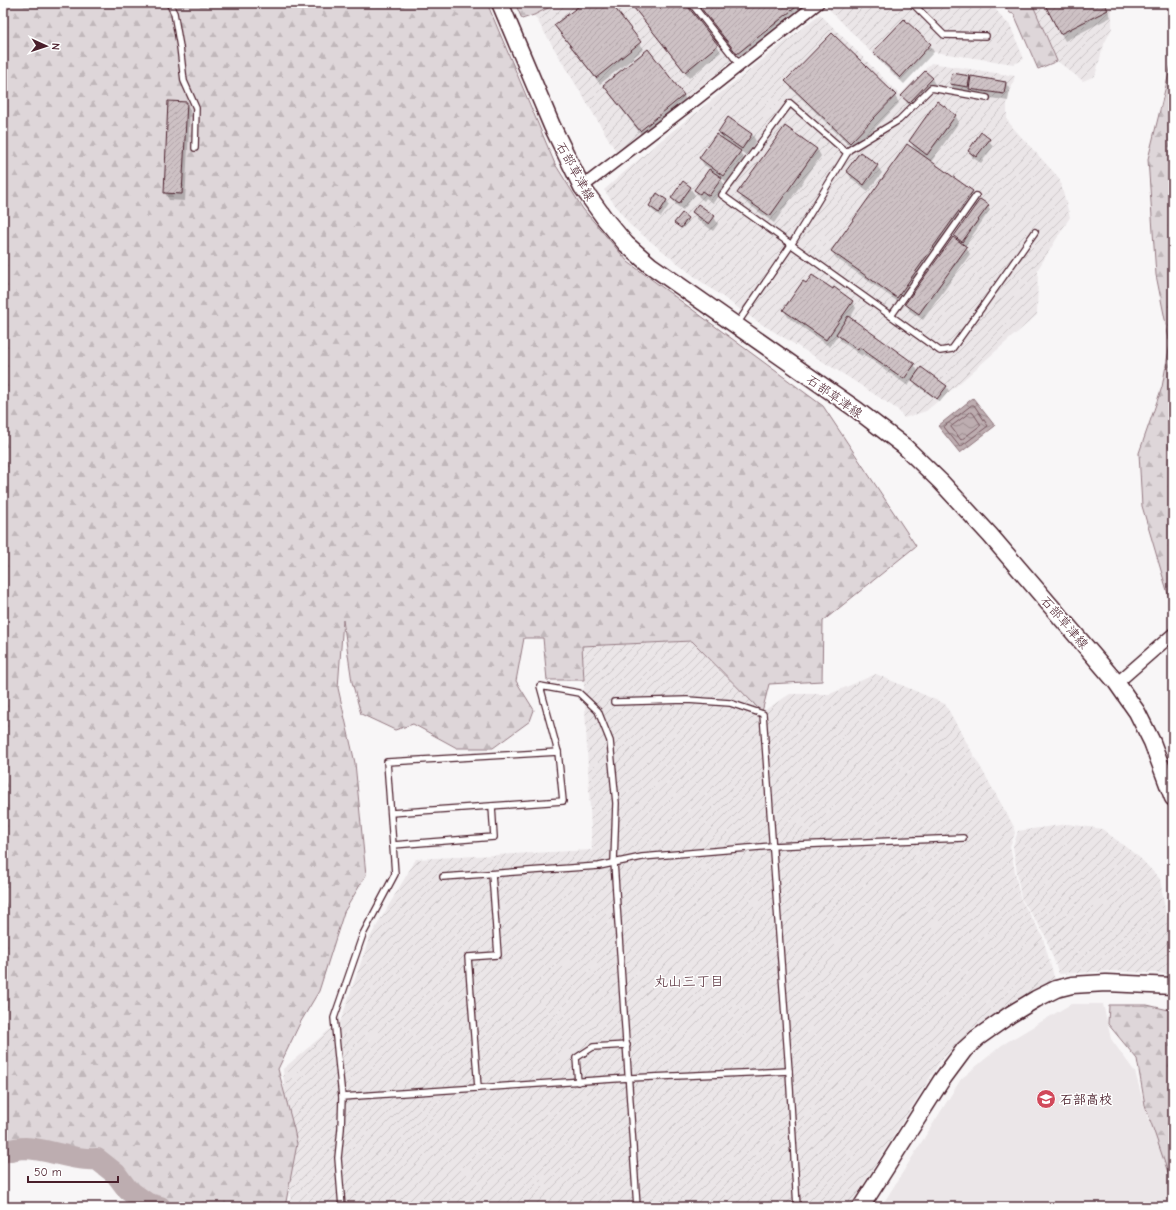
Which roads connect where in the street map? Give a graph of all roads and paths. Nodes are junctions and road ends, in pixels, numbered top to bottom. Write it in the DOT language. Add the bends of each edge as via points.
graph roads {
  1 [pos="169,3"];
  2 [pos="500,3"];
  3 [pos="691,3"];
  4 [pos="818,3"];
  5 [pos="912,3"];
  6 [pos="986,36"];
  7 [pos="740,65"];
  8 [pos="987,98"];
  9 [pos="195,148"];
  10 [pos="848,153"];
  11 [pos="582,187"];
  12 [pos="976,196"];
  13 [pos="1035,232"];
  14 [pos="791,244"];
  15 [pos="891,316"];
  16 [pos="736,326"];
  17 [pos="1173,634"];
  18 [pos="1117,683"];
  19 [pos="614,702"];
  20 [pos="558,752"];
  21 [pos="1173,798"];
  22 [pos="492,806"];
  23 [pos="391,813"];
  24 [pos="963,838"];
  25 [pos="393,845"];
  26 [pos="772,846"];
  27 [pos="614,862"];
  28 [pos="492,874"];
  29 [pos="443,877"];
  30 [pos="1173,986"];
  31 [pos="627,1045"];
  32 [pos="789,1071"];
  33 [pos="629,1078"];
  34 [pos="578,1082"];
  35 [pos="478,1088"];
  36 [pos="342,1097"];
  37 [pos="342,1207"];
  38 [pos="637,1207"];
  39 [pos="797,1207"];
  40 [pos="861,1207"];
  1 -- 9 [label="lane" via="174,13 184,81 196,108"];
  2 -- 11 [label="main road, 石部草津線" via="552,126"];
  3 -- 7 [label="lane"];
  4 -- 7 [label="street"];
  5 -- 6 [label="lane" via="944,35"];
  7 -- 11 [label="street"];
  8 -- 10 [label="lane" via="931,88 899,120"];
  10 -- 14 [label="lane"];
  10 -- 14 [label="lane" via="790,103 722,195"];
  11 -- 16 [label="main road, 石部草津線" via="626,244 650,265"];
  12 -- 15 [label="lane"];
  13 -- 15 [label="lane" via="952,349 940,351"];
  14 -- 15 [label="lane"];
  14 -- 16 [label="lane"];
  16 -- 18 [label="main road, 石部草津線" via="904,446 990,535"];
  17 -- 18 [label="street"];
  18 -- 21 [label="main road, 石部草津線" via="1137,712 1152,742"];
  19 -- 26 [label="lane" via="687,700 730,703 763,714"];
  20 -- 22 [label="lane" via="563,801"];
  20 -- 23 [label="lane" via="387,762"];
  20 -- 27 [label="lane" via="540,686 579,693 598,710 610,741 616,804"];
  22 -- 23 [label="lane"];
  22 -- 25 [label="lane" via="494,837"];
  23 -- 25 [label="lane"];
  24 -- 26 [label="lane"];
  25 -- 36 [label="lane" via="395,874 363,934 334,1018"];
  26 -- 27 [label="lane" via="642,856"];
  26 -- 32 [label="lane"];
  27 -- 28 [label="lane" via="599,866"];
  27 -- 31 [label="lane"];
  28 -- 29 [label="lane"];
  28 -- 35 [label="lane" via="498,955 468,957"];
  30 -- 40 [label="main road" via="1106,983 1072,985 1056,989 1011,1014 976,1038 941,1081"];
  31 -- 33 [label="lane"];
  31 -- 34 [label="lane" via="593,1047 576,1058"];
  32 -- 33 [label="lane"];
  32 -- 39 [label="lane"];
  33 -- 34 [label="lane"];
  33 -- 38 [label="lane"];
  34 -- 35 [label="lane"];
  35 -- 36 [label="lane"];
  36 -- 37 [label="lane" via="338,1158"];
}
